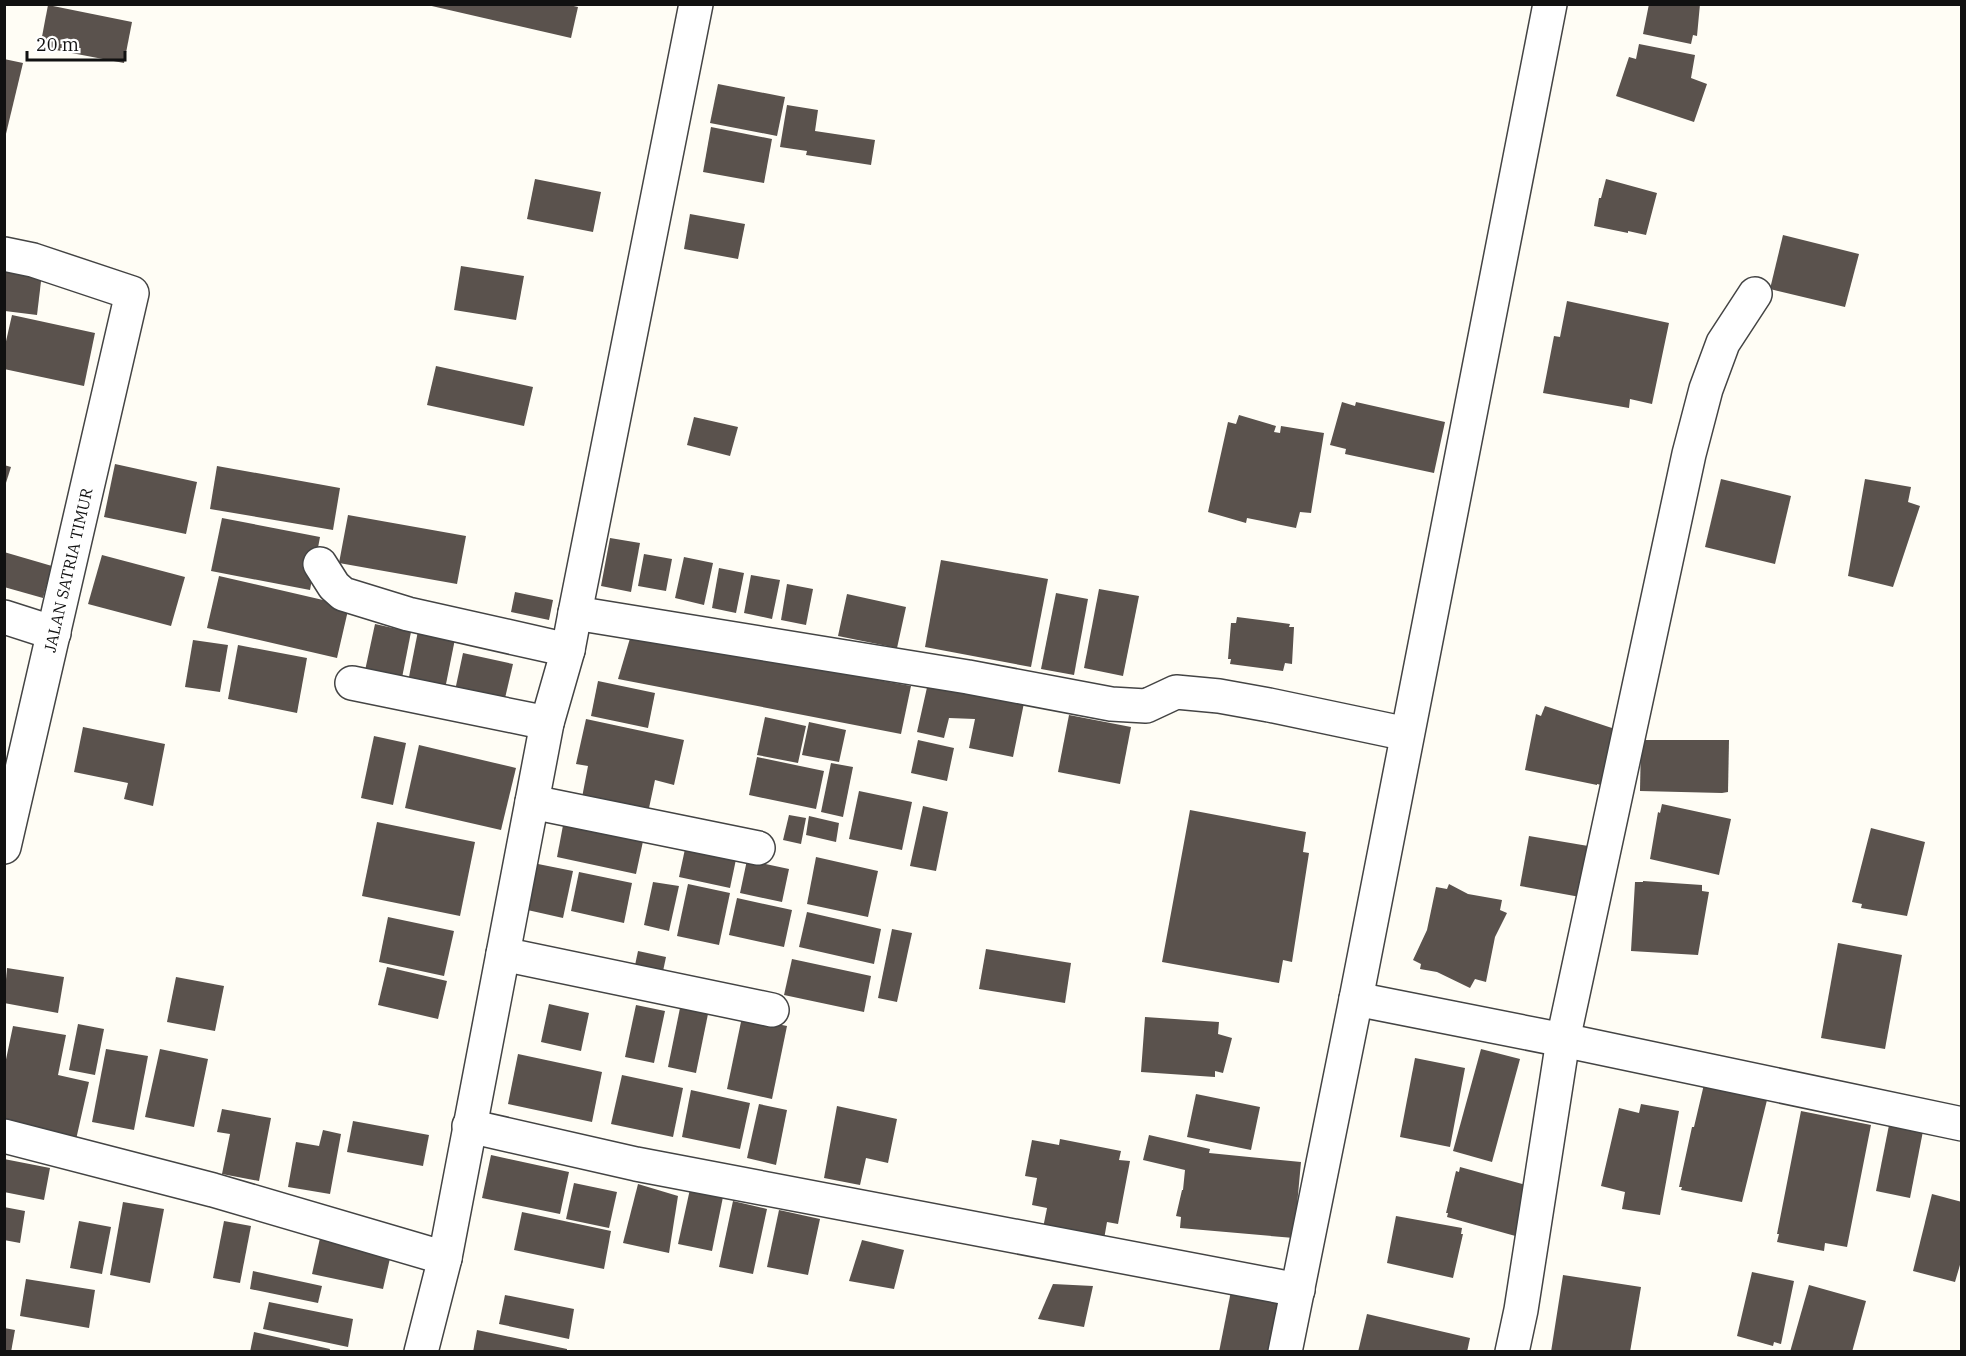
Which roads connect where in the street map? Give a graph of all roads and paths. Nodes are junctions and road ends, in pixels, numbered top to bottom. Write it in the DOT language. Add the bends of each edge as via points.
graph roads {
  1 [pos="696,4"];
  2 [pos="1550,4"];
  3 [pos="4,254"];
  4 [pos="1755,294"];
  5 [pos="320,564"];
  6 [pos="575,613"];
  7 [pos="4,617"];
  8 [pos="54,633"];
  9 [pos="568,650"];
  10 [pos="352,683"];
  11 [pos="547,723"];
  12 [pos="1407,734"];
  13 [pos="532,802"];
  14 [pos="4,847"];
  15 [pos="758,848"];
  16 [pos="502,954"];
  17 [pos="1356,999"];
  18 [pos="772,1010"];
  19 [pos="1563,1040"];
  20 [pos="1962,1124"];
  21 [pos="469,1126"];
  22 [pos="4,1136"];
  23 [pos="445,1258"];
  24 [pos="1298,1290"];
  25 [pos="421,1352"];
  26 [pos="1285,1352"];
  27 [pos="1512,1352"];
  1 -- 6 [label="street"];
  2 -- 12 [label="street"];
  3 -- 8 [label="street, JALAN SATRIA TIMUR" via="132,293"];
  4 -- 19 [label="street" via="1723,343 1691,443"];
  5 -- 9 [label="street" via="334,586 351,597"];
  6 -- 9 [label="street"];
  6 -- 12 [label="street" via="968,676 1111,704 1146,706 1176,692 1269,705"];
  7 -- 8 [label="street"];
  8 -- 14 [label="street, JALAN SATRIA TIMUR"];
  9 -- 11 [label="street"];
  10 -- 11 [label="street"];
  11 -- 13 [label="street"];
  12 -- 17 [label="street"];
  13 -- 15 [label="street"];
  13 -- 16 [label="street"];
  16 -- 18 [label="street"];
  16 -- 21 [label="street"];
  17 -- 19 [label="street"];
  17 -- 24 [label="street"];
  19 -- 20 [label="street"];
  19 -- 27 [label="street"];
  21 -- 23 [label="street"];
  21 -- 24 [label="street" via="636,1164"];
  22 -- 23 [label="street" via="213,1190"];
  23 -- 25 [label="street"];
  24 -- 26 [label="street"];
}
